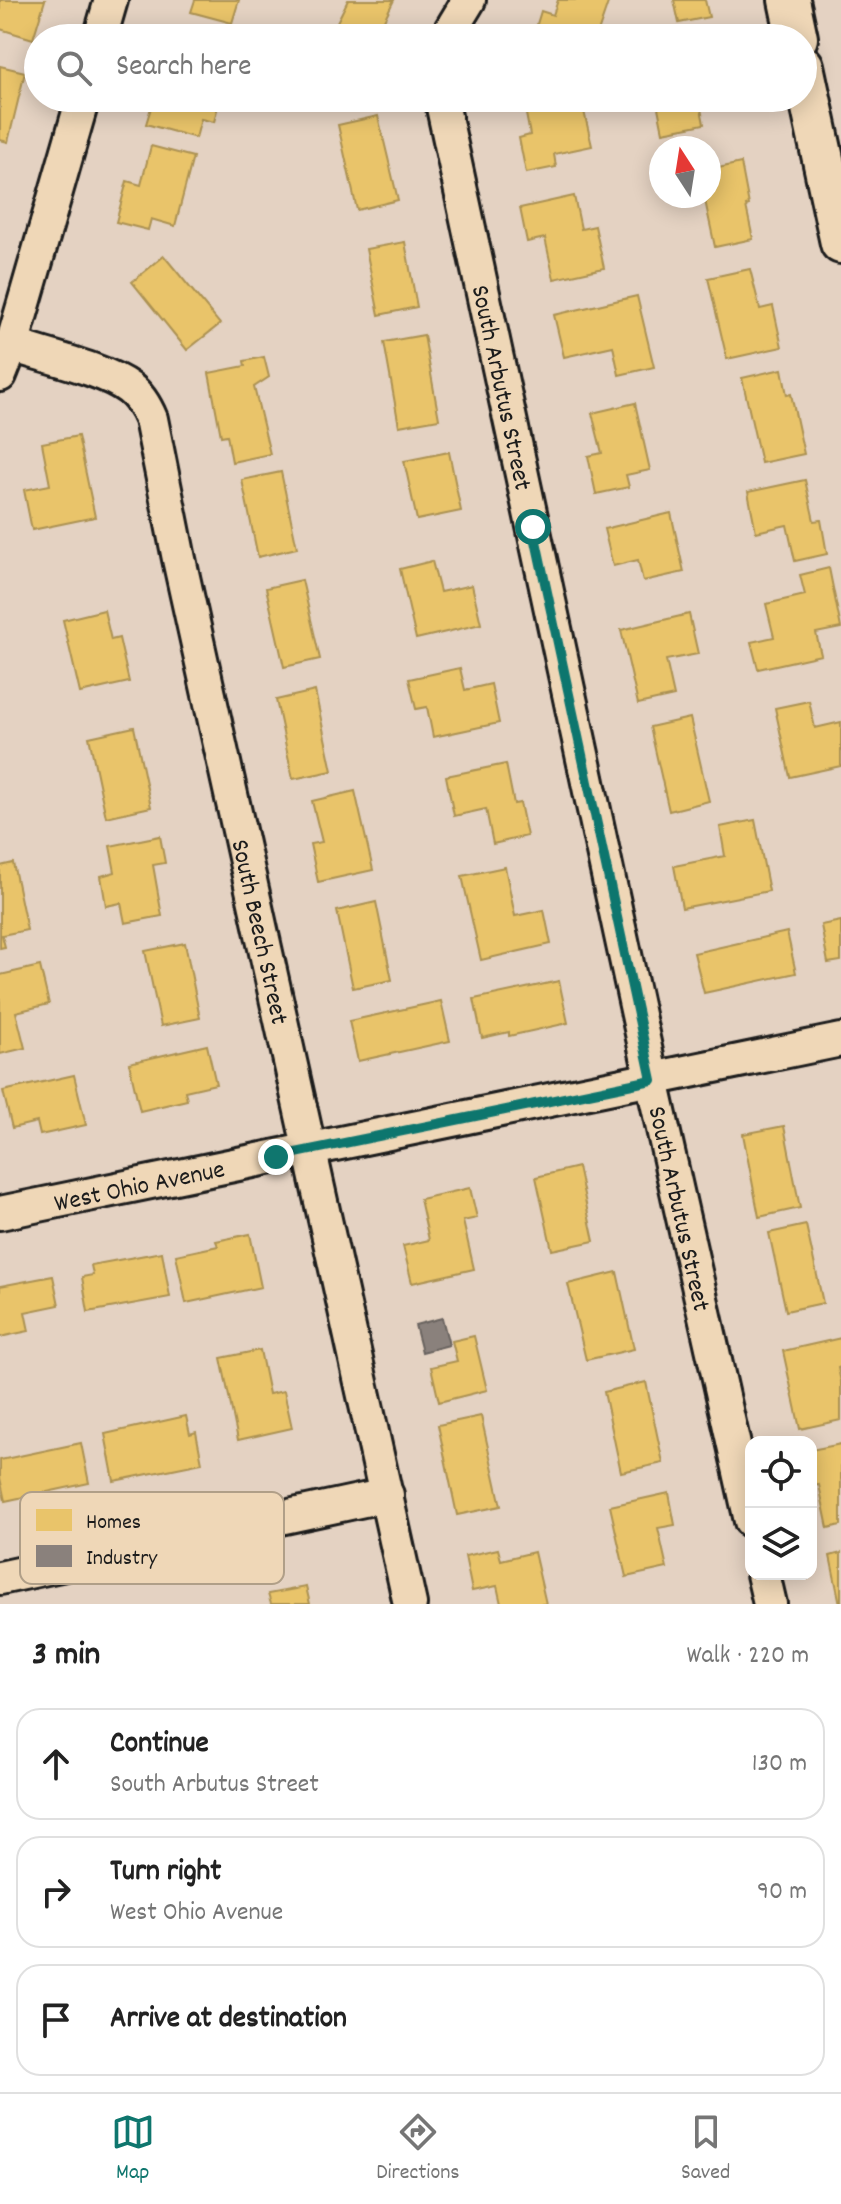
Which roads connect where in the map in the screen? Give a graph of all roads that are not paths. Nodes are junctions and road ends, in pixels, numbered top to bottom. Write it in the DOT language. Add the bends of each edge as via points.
graph roads {
  1 [pos="111,0"];
  2 [pos="469,0"];
  3 [pos="789,0"];
  4 [pos="104,24"];
  5 [pos="454,24"];
  6 [pos="794,24"];
  7 [pos="79,112"];
  8 [pos="444,112"];
  9 [pos="813,112"];
  10 [pos="841,243"];
  11 [pos="12,345"];
  12 [pos="0,375"];
  13 [pos="841,1040"];
  14 [pos="652,1080"];
  15 [pos="311,1149"];
  16 [pos="0,1213"];
  17 [pos="387,1495"];
  18 [pos="748,1508"];
  19 [pos="284,1517"];
  20 [pos="20,1574"];
  21 [pos="0,1578"];
  22 [pos="764,1580"];
  23 [pos="410,1604"];
  24 [pos="770,1604"];
  1 -- 4 [label="street"];
  2 -- 5 [label="street"];
  3 -- 6 [label="street"];
  7 -- 11 [label="street"];
  8 -- 14 [label="street, South Arbutus Street"];
  9 -- 10 [label="street"];
  11 -- 12 [label="street"];
  11 -- 15 [label="street, South Beech Street" via="104,375 147,408"];
  13 -- 14 [label="street, West Ohio Avenue"];
  14 -- 15 [label="street, West Ohio Avenue"];
  14 -- 18 [label="street, South Arbutus Street"];
  15 -- 16 [label="street, West Ohio Avenue"];
  15 -- 17 [label="street, South Beech Street"];
  17 -- 19 [label="street"];
  17 -- 23 [label="street, South Beech Street"];
  20 -- 21 [label="street"];
  22 -- 24 [label="street"];
}
